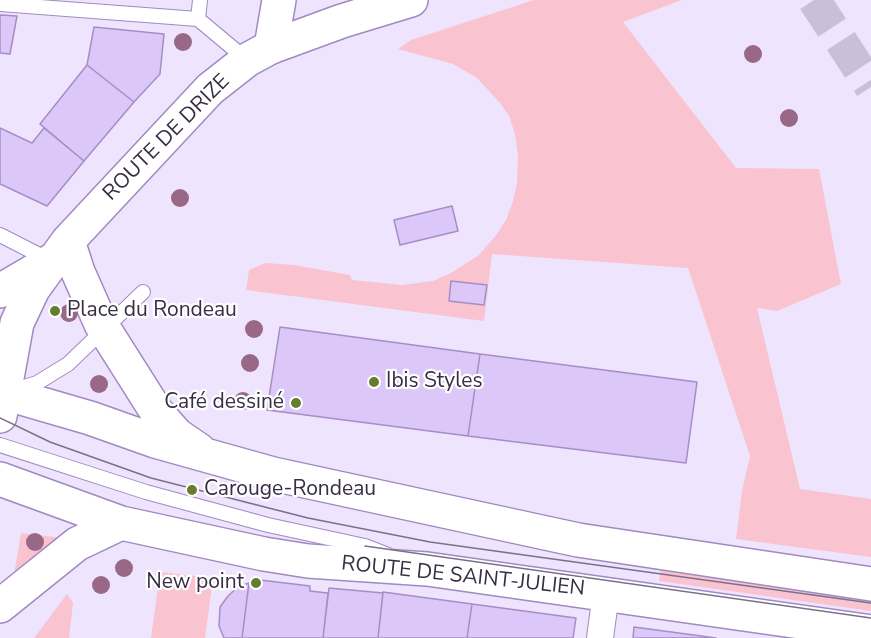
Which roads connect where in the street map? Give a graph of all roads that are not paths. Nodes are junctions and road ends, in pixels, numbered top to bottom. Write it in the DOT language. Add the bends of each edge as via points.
graph roads {
  1 [pos="200,0"];
  2 [pos="279,0"];
  3 [pos="411,0"];
  4 [pos="0,4"];
  5 [pos="198,19"];
  6 [pos="259,54"];
  7 [pos="0,236"];
  8 [pos="60,251"];
  9 [pos="0,291"];
  10 [pos="143,292"];
  11 [pos="105,331"];
  12 [pos="1,400"];
  13 [pos="0,446"];
  14 [pos="205,455"];
  15 [pos="0,479"];
  16 [pos="121,523"];
  17 [pos="427,569"];
  18 [pos="871,584"];
  19 [pos="606,593"];
  20 [pos="0,606"];
  21 [pos="871,632"];
  22 [pos="600,638"];
  1 -- 5 [label="lane"];
  2 -- 6 [label="main road"];
  3 -- 6 [label="main road, ROUTE DE DRIZE" via="342,21"];
  4 -- 5 [label="lane"];
  5 -- 6 [label="lane"];
  6 -- 8 [label="main road, ROUTE DE DRIZE" via="210,89"];
  7 -- 8 [label="lane"];
  8 -- 9 [label="main road"];
  8 -- 11 [label="main road"];
  8 -- 12 [label="main road" via="33,289 17,323"];
  10 -- 11 [label="lane"];
  11 -- 12 [label="lane" via="50,376"];
  11 -- 14 [label="main road" via="156,411 177,435"];
  12 -- 14 [label="main road" via="90,418"];
  13 -- 17 [label="lane" via="189,504 365,546"];
  14 -- 18 [label="main road" via="273,474 578,540"];
  15 -- 16 [label="main road, ROUTE DE SAINT-JULIEN"];
  16 -- 17 [label="main road, ROUTE DE SAINT-JULIEN" via="308,561"];
  16 -- 20 [label="main road" via="77,544"];
  17 -- 19 [label="main road, ROUTE DE SAINT-JULIEN"];
  19 -- 21 [label="main road, ROUTE DE SAINT-JULIEN"];
  19 -- 22 [label="street"];
}
